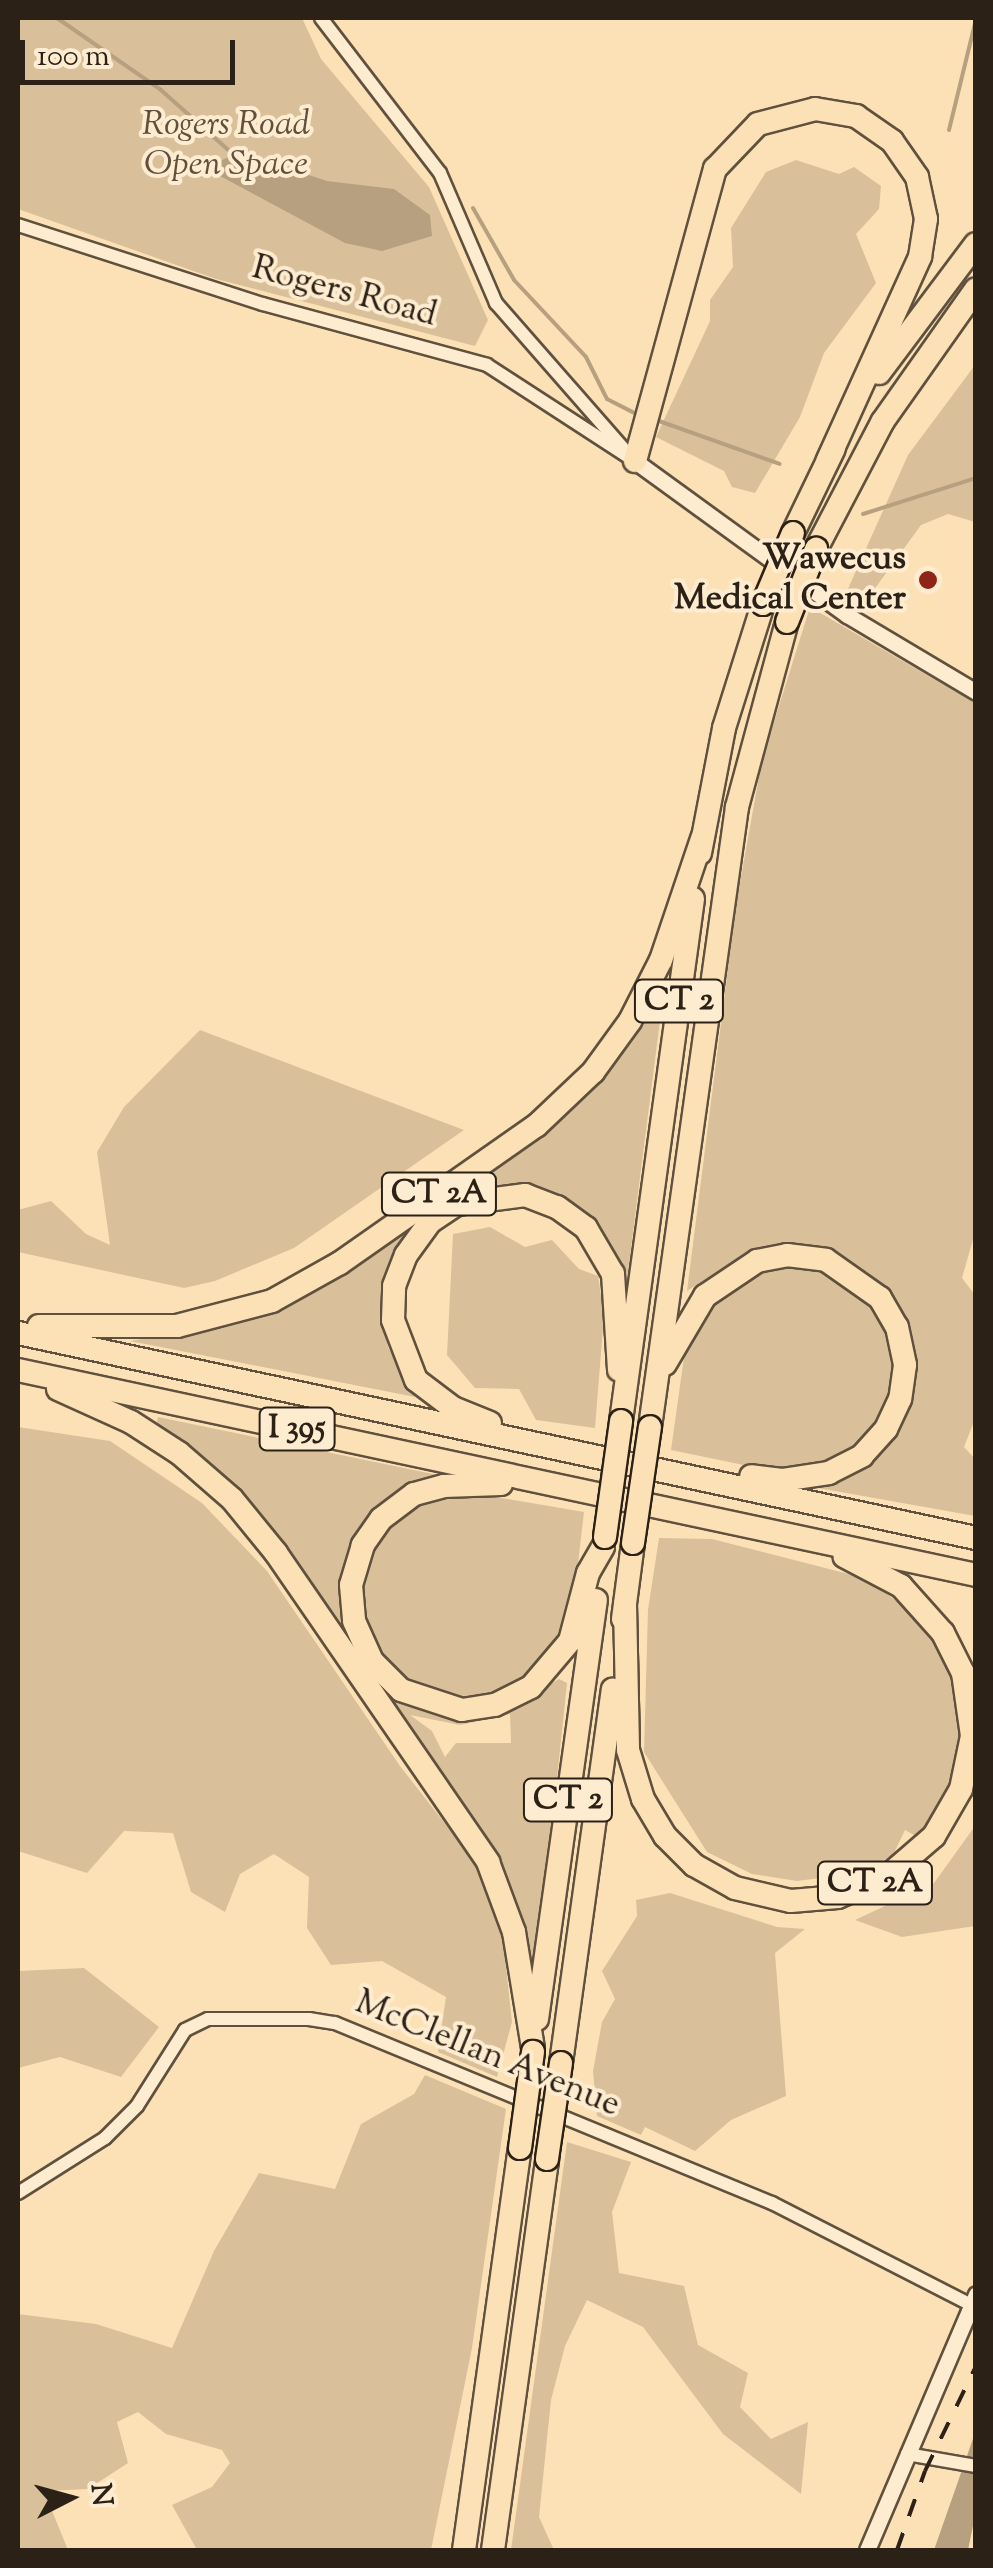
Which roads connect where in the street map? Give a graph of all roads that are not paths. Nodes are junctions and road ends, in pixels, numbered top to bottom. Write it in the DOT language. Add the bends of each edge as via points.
graph roads {
  1 [pos="321,18"];
  2 [pos="18,225"];
  3 [pos="976,244"];
  4 [pos="976,289"];
  5 [pos="828,460"];
  6 [pos="635,461"];
  7 [pos="976,692"];
  8 [pos="702,839"];
  9 [pos="18,1325"];
  10 [pos="18,1333"];
  11 [pos="18,1371"];
  12 [pos="655,1386"];
  13 [pos="622,1412"];
  14 [pos="539,1445"];
  15 [pos="683,1476"];
  16 [pos="576,1489"];
  17 [pos="795,1536"];
  18 [pos="976,1538"];
  19 [pos="604,1542"];
  20 [pos="976,1575"];
  21 [pos="625,1604"];
  22 [pos="533,2050"];
  23 [pos="18,2193"];
  24 [pos="973,2299"];
  25 [pos="907,2454"];
  26 [pos="976,2466"];
  27 [pos="464,2550"];
  28 [pos="493,2550"];
  29 [pos="867,2550"];
  1 -- 6 [label="street" via="440,172 496,303"];
  2 -- 6 [label="street, Rogers Road" via="263,304 481,363"];
  3 -- 5 [label="highway, CT 2" via="900,340"];
  4 -- 12 [label="highway, CT 2, bridge" via="884,421 816,550 755,726 732,833"];
  5 -- 6 [label="highway" via="920,257 926,219 917,178 892,141 856,116 815,109 758,124 715,169"];
  5 -- 8 [label="highway, CT 2, bridge" via="763,604 724,728"];
  6 -- 7 [label="street" via="848,614"];
  8 -- 9 [label="highway, CT 2A" via="661,960 630,1021 580,1087 526,1133 340,1263 272,1300 167,1328"];
  8 -- 13 [label="highway, CT 2"];
  10 -- 14 [label="highway, I 395"];
  11 -- 16 [label="highway, I 395"];
  11 -- 22 [label="highway" via="164,1442 220,1487 266,1540 488,1862 514,1932"];
  12 -- 15 [label="highway" via="711,1289 740,1268 777,1256 816,1257 852,1272 880,1298 900,1338 904,1374 898,1406 875,1444 848,1466 799,1479"];
  12 -- 21 [label="highway, CT 2, bridge"];
  13 -- 14 [label="highway" via="613,1274 586,1228 557,1206 525,1195 491,1195 450,1208 418,1237 397,1276 392,1308 402,1354 416,1380 442,1401"];
  13 -- 19 [label="highway, CT 2, bridge"];
  14 -- 15 [label="highway, I 395"];
  15 -- 18 [label="highway, I 395"];
  16 -- 17 [label="highway, I 395"];
  16 -- 19 [label="highway" via="457,1484 396,1505 371,1531 352,1576 350,1603 361,1642 386,1678 424,1702 462,1710 504,1702 559,1660"];
  17 -- 20 [label="highway, I 395"];
  17 -- 21 [label="highway, CT 2A" via="906,1590 944,1633 967,1690 971,1750 956,1802 916,1853 865,1888 804,1901 748,1893 705,1873 665,1836 643,1799 628,1750"];
  19 -- 22 [label="highway, CT 2"];
  21 -- 28 [label="highway, CT 2, bridge"];
  22 -- 27 [label="highway, CT 2, bridge"];
  23 -- 24 [label="street, McClellan Avenue" via="106,2138 137,2106 185,2030 208,2019 308,2019 335,2023 772,2203"];
  24 -- 25 [label="street"];
  25 -- 26 [label="street"];
  25 -- 29 [label="street"];
}
